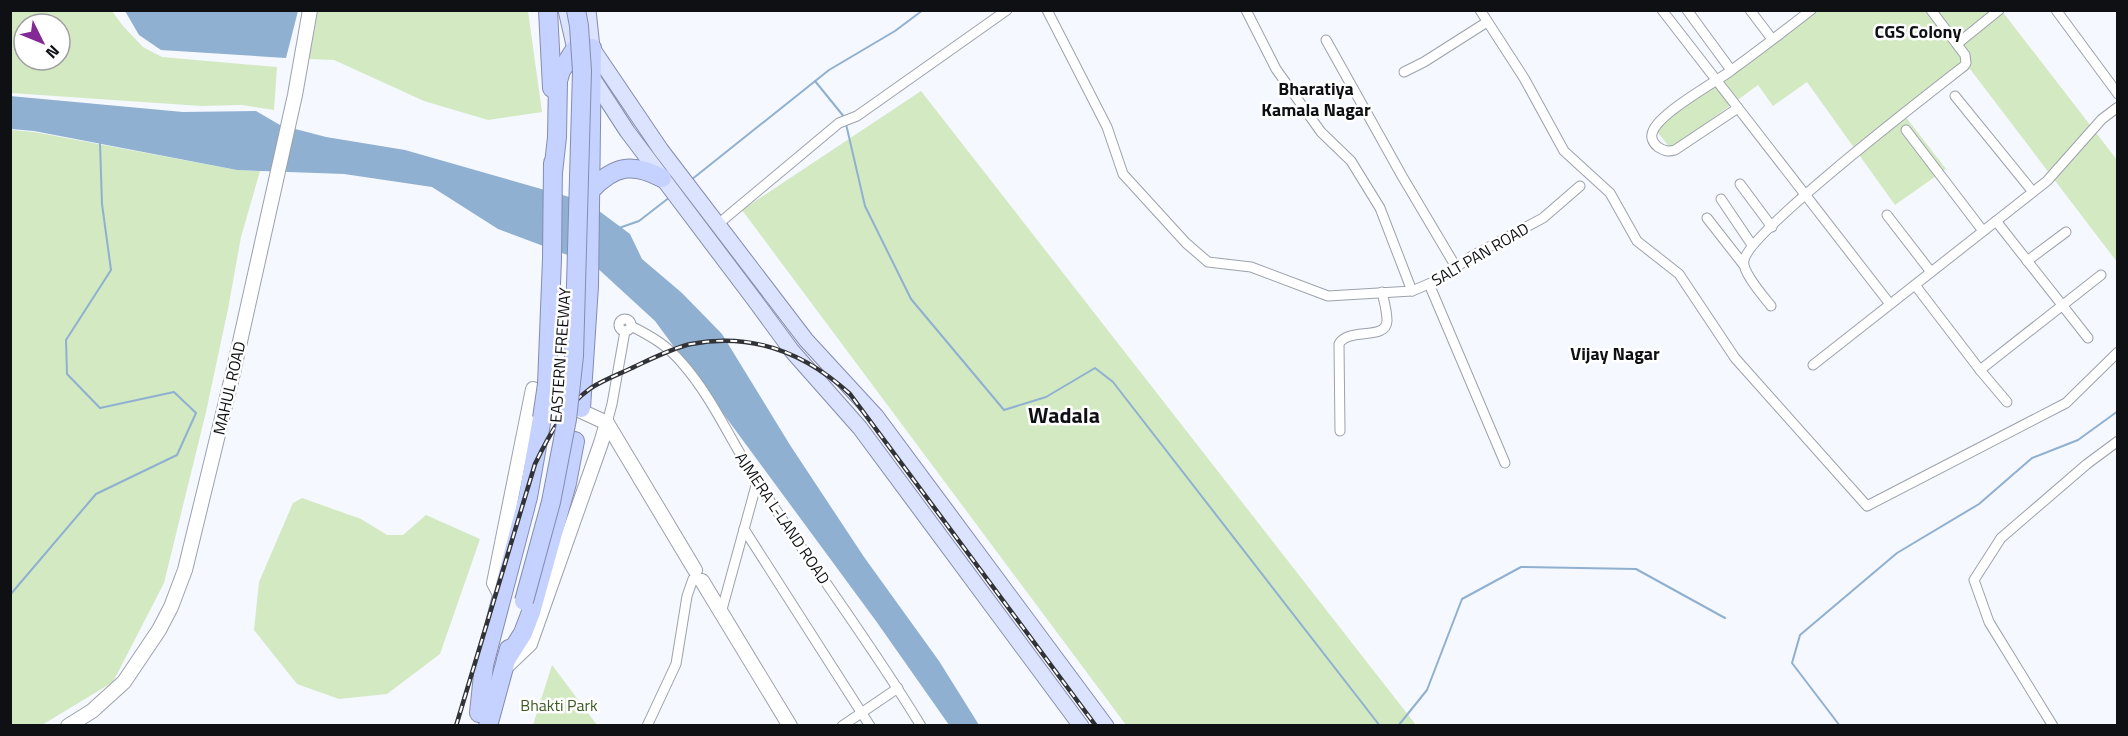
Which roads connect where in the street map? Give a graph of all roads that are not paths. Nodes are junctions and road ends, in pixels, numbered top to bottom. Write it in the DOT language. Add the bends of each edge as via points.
graph roads {
  1 [pos="310,10"];
  2 [pos="548,10"];
  3 [pos="564,10"];
  4 [pos="576,10"];
  5 [pos="588,10"];
  6 [pos="1007,10"];
  7 [pos="1047,10"];
  8 [pos="1246,10"];
  9 [pos="1480,10"];
  10 [pos="1662,10"];
  11 [pos="1688,10"];
  12 [pos="1750,10"];
  13 [pos="1811,10"];
  14 [pos="1931,10"];
  15 [pos="1999,10"];
  16 [pos="2056,10"];
  17 [pos="1487,22"];
  18 [pos="1772,39"];
  19 [pos="1326,40"];
  20 [pos="1957,44"];
  21 [pos="584,49"];
  22 [pos="1731,70"];
  23 [pos="1404,72"];
  24 [pos="592,78"];
  25 [pos="1716,81"];
  26 [pos="2118,94"];
  27 [pos="1955,96"];
  28 [pos="2118,107"];
  29 [pos="1738,108"];
  30 [pos="1906,130"];
  31 [pos="553,173"];
  32 [pos="1740,184"];
  33 [pos="676,185"];
  34 [pos="1580,186"];
  35 [pos="2033,192"];
  36 [pos="591,194"];
  37 [pos="1805,195"];
  38 [pos="1721,200"];
  39 [pos="1887,215"];
  40 [pos="1707,218"];
  41 [pos="1996,221"];
  42 [pos="717,225"];
  43 [pos="1772,227"];
  44 [pos="1983,231"];
  45 [pos="2066,232"];
  46 [pos="1752,245"];
  47 [pos="2027,261"];
  48 [pos="1743,264"];
  49 [pos="1456,267"];
  50 [pos="1931,272"];
  51 [pos="2101,275"];
  52 [pos="1429,284"];
  53 [pos="1915,285"];
  54 [pos="765,288"];
  55 [pos="1412,291"];
  56 [pos="1382,292"];
  57 [pos="753,298"];
  58 [pos="1890,304"];
  59 [pos="2062,305"];
  60 [pos="1771,306"];
  61 [pos="2088,338"];
  62 [pos="806,340"];
  63 [pos="792,351"];
  64 [pos="2118,352"];
  65 [pos="1813,365"];
  66 [pos="1980,370"];
  67 [pos="540,386"];
  68 [pos="2007,402"];
  69 [pos="607,423"];
  70 [pos="1340,431"];
  71 [pos="2118,441"];
  72 [pos="1505,463"];
  73 [pos="757,482"];
  74 [pos="744,529"];
  75 [pos="697,577"];
  76 [pos="513,599"];
  77 [pos="721,613"];
  78 [pos="505,665"];
  79 [pos="898,688"];
  80 [pos="862,712"];
  81 [pos="481,721"];
  82 [pos="68,726"];
  83 [pos="647,726"];
  84 [pos="790,726"];
  85 [pos="842,726"];
  86 [pos="870,726"];
  87 [pos="921,726"];
  88 [pos="1081,726"];
  89 [pos="1106,726"];
  90 [pos="2053,726"];
  1 -- 82 [label="street, MAHUL ROAD" via="295,95 185,570 159,630 124,682 92,711"];
  2 -- 31 [label="highway"];
  3 -- 21 [label="main road"];
  3 -- 76 [label="highway, EASTERN FREEWAY" via="571,72 564,353 558,417 542,504"];
  4 -- 76 [label="highway, EASTERN FREEWAY, bridge" via="582,71 574,356 560,463"];
  5 -- 21 [label="main road"];
  6 -- 42 [label="street" via="857,116 839,123"];
  7 -- 56 [label="street, SALT PAN ROAD" via="1107,127 1123,174 1208,262 1251,267 1328,296"];
  8 -- 55 [label="street" via="1276,69 1321,132 1352,161 1380,208"];
  9 -- 17 [label="street"];
  10 -- 25 [label="street"];
  11 -- 22 [label="street"];
  12 -- 18 [label="street"];
  13 -- 18 [label="street"];
  14 -- 20 [label="street"];
  15 -- 20 [label="street"];
  16 -- 26 [label="street"];
  17 -- 23 [label="street"];
  17 -- 64 [label="street" via="1524,78 1564,151 1610,193 1637,241 1679,274 1735,358 1867,506 2066,403"];
  18 -- 22 [label="street"];
  19 -- 49 [label="street"];
  20 -- 37 [label="street" via="1965,55 1964,66"];
  21 -- 24 [label="highway"];
  21 -- 31 [label="highway" via="561,71 558,81"];
  21 -- 33 [label="main road" via="640,120"];
  22 -- 25 [label="street"];
  24 -- 33 [label="main road" via="627,131"];
  24 -- 36 [label="highway"];
  25 -- 29 [label="street"];
  25 -- 29 [label="street" via="1666,115 1653,130 1654,144 1668,152 1675,150"];
  27 -- 35 [label="street"];
  28 -- 35 [label="street"];
  29 -- 37 [label="street"];
  30 -- 44 [label="street"];
  31 -- 67 [label="highway" via="552,259"];
  32 -- 43 [label="street"];
  33 -- 36 [label="highway" via="645,170 624,169 607,175"];
  33 -- 42 [label="main road"];
  33 -- 57 [label="main road"];
  34 -- 49 [label="street, SALT PAN ROAD" via="1544,218"];
  35 -- 41 [label="street"];
  36 -- 78 [label="highway" via="581,408 575,441 531,612"];
  37 -- 43 [label="street"];
  37 -- 58 [label="street"];
  38 -- 46 [label="street"];
  39 -- 50 [label="street"];
  40 -- 48 [label="street"];
  41 -- 44 [label="street"];
  41 -- 47 [label="street"];
  42 -- 54 [label="main road"];
  43 -- 46 [label="street"];
  44 -- 50 [label="street"];
  45 -- 47 [label="street"];
  46 -- 48 [label="street"];
  47 -- 59 [label="street"];
  48 -- 60 [label="street"];
  49 -- 52 [label="street, SALT PAN ROAD"];
  50 -- 53 [label="street"];
  51 -- 59 [label="street"];
  52 -- 55 [label="street, SALT PAN ROAD"];
  52 -- 72 [label="street"];
  53 -- 58 [label="street"];
  53 -- 66 [label="street"];
  54 -- 57 [label="main road"];
  54 -- 62 [label="main road"];
  55 -- 56 [label="street, SALT PAN ROAD"];
  56 -- 70 [label="street" via="1387,322 1382,330 1348,335 1339,344"];
  57 -- 63 [label="main road"];
  58 -- 65 [label="street"];
  59 -- 61 [label="street"];
  59 -- 66 [label="street"];
  62 -- 63 [label="main road"];
  62 -- 89 [label="main road" via="876,416"];
  63 -- 88 [label="main road" via="860,428"];
  66 -- 68 [label="street"];
  67 -- 69 [label="street"];
  67 -- 76 [label="highway, bridge" via="542,418"];
  67 -- 76 [label="street" via="494,583"];
  69 -- 73 [label="street, AJMERA L-LAND ROAD" via="628,328 666,346 684,365"];
  69 -- 75 [label="street"];
  69 -- 78 [label="street" via="530,644"];
  71 -- 90 [label="street" via="2001,538 1974,580 1989,622"];
  73 -- 74 [label="street"];
  73 -- 79 [label="street, AJMERA L-LAND ROAD"];
  74 -- 77 [label="street"];
  74 -- 80 [label="street"];
  75 -- 77 [label="street"];
  75 -- 83 [label="street" via="687,596 676,664"];
  76 -- 78 [label="highway, EASTERN FREEWAY"];
  76 -- 81 [label="highway, EASTERN FREEWAY"];
  77 -- 84 [label="street"];
  78 -- 81 [label="highway, EASTERN FREEWAY"];
  79 -- 80 [label="street"];
  79 -- 87 [label="street, AJMERA L-LAND ROAD"];
  80 -- 85 [label="street"];
  80 -- 86 [label="street"];
}
